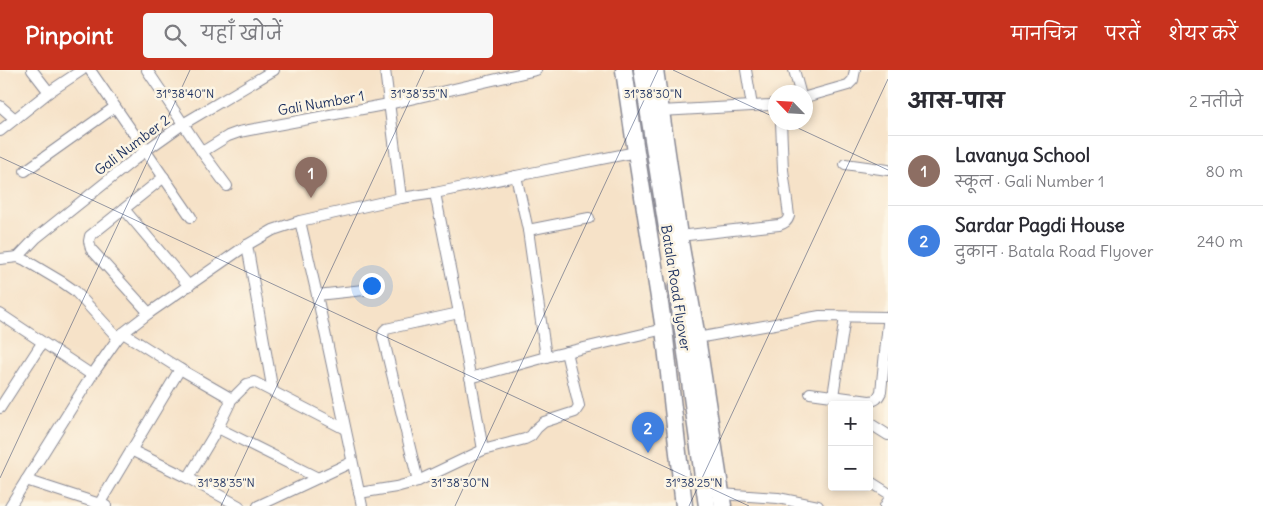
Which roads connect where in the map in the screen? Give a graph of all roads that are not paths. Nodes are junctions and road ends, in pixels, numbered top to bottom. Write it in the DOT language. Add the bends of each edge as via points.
graph roads {
  1 [pos="32,70"];
  2 [pos="82,70"];
  3 [pos="90,70"];
  4 [pos="146,70"];
  5 [pos="274,70"];
  6 [pos="385,70"];
  7 [pos="536,70"];
  8 [pos="624,70"];
  9 [pos="642,70"];
  10 [pos="655,70"];
  11 [pos="746,70"];
  12 [pos="794,70"];
  13 [pos="856,70"];
  14 [pos="798,85"];
  15 [pos="49,92"];
  16 [pos="813,95"];
  17 [pos="389,104"];
  18 [pos="768,104"];
  19 [pos="0,106"];
  20 [pos="752,106"];
  21 [pos="115,107"];
  22 [pos="661,112"];
  23 [pos="15,119"];
  24 [pos="183,124"];
  25 [pos="781,130"];
  26 [pos="0,131"];
  27 [pos="145,151"];
  28 [pos="202,152"];
  29 [pos="636,152"];
  30 [pos="845,164"];
  31 [pos="888,170"];
  32 [pos="25,171"];
  33 [pos="164,176"];
  34 [pos="516,176"];
  35 [pos="227,186"];
  36 [pos="435,193"];
  37 [pos="401,198"];
  38 [pos="124,209"];
  39 [pos="191,217"];
  40 [pos="589,218"];
  41 [pos="300,220"];
  42 [pos="528,230"];
  43 [pos="679,236"];
  44 [pos="247,245"];
  45 [pos="18,257"];
  46 [pos="0,259"];
  47 [pos="188,286"];
  48 [pos="373,289"];
  49 [pos="318,295"];
  50 [pos="149,313"];
  51 [pos="459,313"];
  52 [pos="0,314"];
  53 [pos="845,317"];
  54 [pos="888,317"];
  55 [pos="888,323"];
  56 [pos="664,329"];
  57 [pos="120,336"];
  58 [pos="697,338"];
  59 [pos="42,343"];
  60 [pos="566,352"];
  61 [pos="546,357"];
  62 [pos="180,369"];
  63 [pos="92,375"];
  64 [pos="470,378"];
  65 [pos="273,392"];
  66 [pos="810,393"];
  67 [pos="833,396"];
  68 [pos="230,401"];
  69 [pos="0,408"];
  70 [pos="873,426"];
  71 [pos="218,428"];
  72 [pos="345,429"];
  73 [pos="888,435"];
  74 [pos="131,450"];
  75 [pos="482,450"];
  76 [pos="352,462"];
  77 [pos="188,478"];
  78 [pos="318,478"];
  79 [pos="26,480"];
  80 [pos="418,481"];
  81 [pos="873,484"];
  82 [pos="359,493"];
  83 [pos="888,493"];
  84 [pos="722,500"];
  85 [pos="888,501"];
  86 [pos="779,502"];
  87 [pos="101,505"];
  88 [pos="10,506"];
  89 [pos="239,506"];
  90 [pos="258,506"];
  91 [pos="362,506"];
  92 [pos="684,506"];
  93 [pos="707,506"];
  94 [pos="818,506"];
  95 [pos="885,506"];
  1 -- 15 [label="street"];
  2 -- 15 [label="street"];
  3 -- 21 [label="street"];
  4 -- 24 [label="street"];
  5 -- 24 [label="street, Gali Number 2"];
  6 -- 17 [label="street"];
  7 -- 17 [label="street, Gali Number 1"];
  8 -- 29 [label="main road"];
  9 -- 93 [label="main road, Batala Road Flyover" via="678,292"];
  10 -- 22 [label="main road"];
  11 -- 20 [label="street"];
  12 -- 14 [label="street"];
  13 -- 16 [label="street" via="854,80 848,85"];
  15 -- 23 [label="street"];
  17 -- 28 [label="street, Gali Number 1" via="239,132"];
  17 -- 37 [label="street"];
  18 -- 20 [label="street"];
  19 -- 23 [label="street"];
  20 -- 22 [label="street"];
  21 -- 27 [label="street"];
  21 -- 32 [label="street"];
  22 -- 43 [label="main road"];
  23 -- 26 [label="street"];
  24 -- 27 [label="street, Gali Number 2"];
  24 -- 28 [label="street"];
  25 -- 43 [label="street" via="788,220 779,225"];
  27 -- 33 [label="street"];
  27 -- 45 [label="street, Gali Number 2" via="36,238"];
  28 -- 35 [label="street"];
  29 -- 34 [label="street"];
  29 -- 56 [label="main road"];
  30 -- 31 [label="street"];
  33 -- 38 [label="street"];
  33 -- 39 [label="street"];
  34 -- 36 [label="street"];
  34 -- 42 [label="street"];
  36 -- 37 [label="street"];
  36 -- 51 [label="street"];
  37 -- 41 [label="street"];
  38 -- 47 [label="street"];
  38 -- 50 [label="street" via="90,236 89,244"];
  40 -- 42 [label="street"];
  41 -- 44 [label="street"];
  41 -- 49 [label="street"];
  42 -- 61 [label="street"];
  43 -- 58 [label="main road"];
  44 -- 47 [label="street"];
  44 -- 65 [label="street"];
  45 -- 46 [label="street"];
  45 -- 57 [label="street" via="75,291"];
  47 -- 50 [label="street"];
  48 -- 49 [label="street"];
  49 -- 72 [label="street"];
  50 -- 57 [label="street"];
  51 -- 64 [label="street"];
  51 -- 80 [label="street" via="386,329 383,334"];
  52 -- 59 [label="street"];
  53 -- 54 [label="street"];
  53 -- 58 [label="street" via="820,316"];
  53 -- 67 [label="street"];
  55 -- 67 [label="street" via="881,392 877,399 869,401"];
  56 -- 60 [label="street"];
  56 -- 92 [label="main road"];
  57 -- 62 [label="street"];
  57 -- 63 [label="street"];
  58 -- 84 [label="main road"];
  59 -- 63 [label="street"];
  59 -- 69 [label="street"];
  60 -- 61 [label="street"];
  60 -- 75 [label="street" via="579,406 577,411 544,422 525,439"];
  61 -- 64 [label="street"];
  62 -- 68 [label="street" via="227,396"];
  62 -- 74 [label="street"];
  63 -- 79 [label="street"];
  64 -- 75 [label="street"];
  65 -- 68 [label="street" via="251,382"];
  65 -- 72 [label="street"];
  66 -- 67 [label="street"];
  68 -- 71 [label="street"];
  70 -- 73 [label="street"];
  71 -- 77 [label="street"];
  71 -- 78 [label="street"];
  72 -- 76 [label="street"];
  74 -- 77 [label="street"];
  74 -- 87 [label="street"];
  75 -- 80 [label="street"];
  76 -- 78 [label="street"];
  76 -- 82 [label="street"];
  77 -- 89 [label="street"];
  78 -- 90 [label="street"];
  79 -- 87 [label="street"];
  79 -- 88 [label="street"];
  80 -- 82 [label="street"];
  81 -- 83 [label="street"];
  82 -- 91 [label="street"];
  84 -- 86 [label="street"];
  85 -- 95 [label="street"];
  86 -- 94 [label="street"];
}
